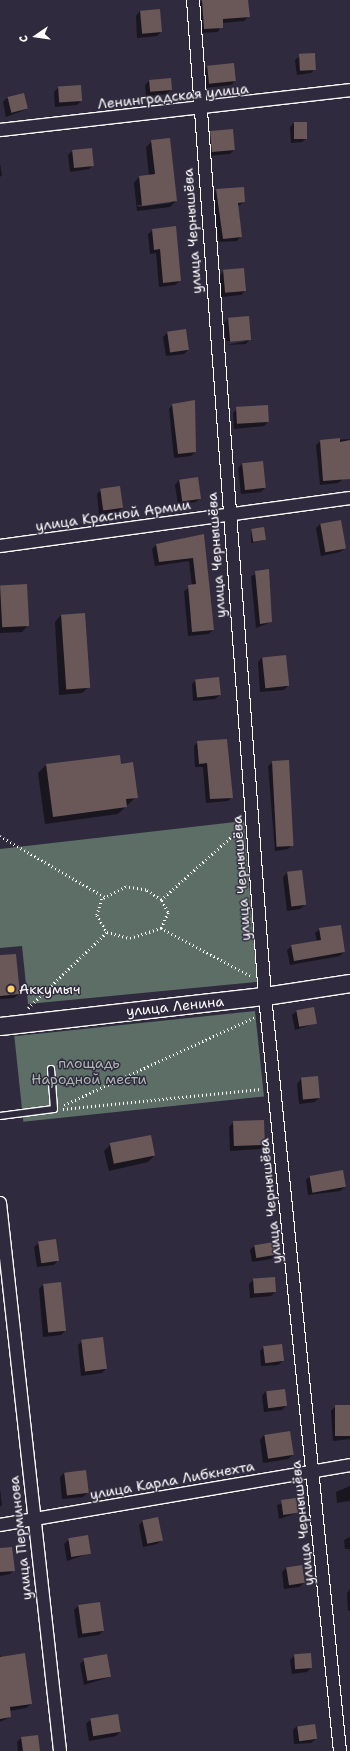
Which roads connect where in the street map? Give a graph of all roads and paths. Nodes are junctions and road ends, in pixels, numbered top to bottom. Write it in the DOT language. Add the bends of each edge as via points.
graph roads {
  1 [pos="192,0"];
  2 [pos="350,90"];
  3 [pos="198,110"];
  4 [pos="0,130"];
  5 [pos="350,498"];
  6 [pos="228,514"];
  7 [pos="0,546"];
  8 [pos="251,819"];
  9 [pos="0,836"];
  10 [pos="105,897"];
  11 [pos="161,900"];
  12 [pos="160,928"];
  13 [pos="107,932"];
  14 [pos="350,983"];
  15 [pos="265,997"];
  16 [pos="28,1008"];
  17 [pos="0,1026"];
  18 [pos="51,1069"];
  19 [pos="274,1088"];
  20 [pos="54,1109"];
  21 [pos="0,1116"];
  22 [pos="0,1203"];
  23 [pos="350,1464"];
  24 [pos="312,1472"];
  25 [pos="32,1519"];
  26 [pos="0,1526"];
  27 [pos="60,1751"];
  28 [pos="340,1751"];
  1 -- 3 [label="street, улица Чернышёва"];
  2 -- 3 [label="street, Ленинградская улица"];
  3 -- 4 [label="street, Ленинградская улица"];
  3 -- 6 [label="street, улица Чернышёва"];
  5 -- 6 [label="street, улица Красной Армии"];
  6 -- 7 [label="street, улица Красной Армии"];
  6 -- 8 [label="street, улица Чернышёва"];
  8 -- 11 [label="path"];
  8 -- 15 [label="street, улица Чернышёва"];
  9 -- 10 [label="path"];
  10 -- 11 [label="path" via="126,887 146,890"];
  10 -- 13 [label="path" via="97,915"];
  11 -- 12 [label="path" via="168,912"];
  12 -- 13 [label="path" via="130,938"];
  12 -- 15 [label="path"];
  13 -- 16 [label="path"];
  14 -- 15 [label="street, улица Ленина"];
  15 -- 17 [label="street, улица Ленина"];
  15 -- 19 [label="street, улица Чернышёва"];
  15 -- 20 [label="path"];
  18 -- 20 [label="lane"];
  19 -- 20 [label="path"];
  19 -- 24 [label="street, улица Чернышёва"];
  20 -- 21 [label="lane"];
  22 -- 25 [label="street, улица Перминова"];
  23 -- 24 [label="street, улица Карла Либкнехта"];
  24 -- 25 [label="street, улица Карла Либкнехта"];
  24 -- 28 [label="street, улица Чернышёва"];
  25 -- 26 [label="street, улица Карла Либкнехта"];
  25 -- 27 [label="street, улица Перминова"];
}
